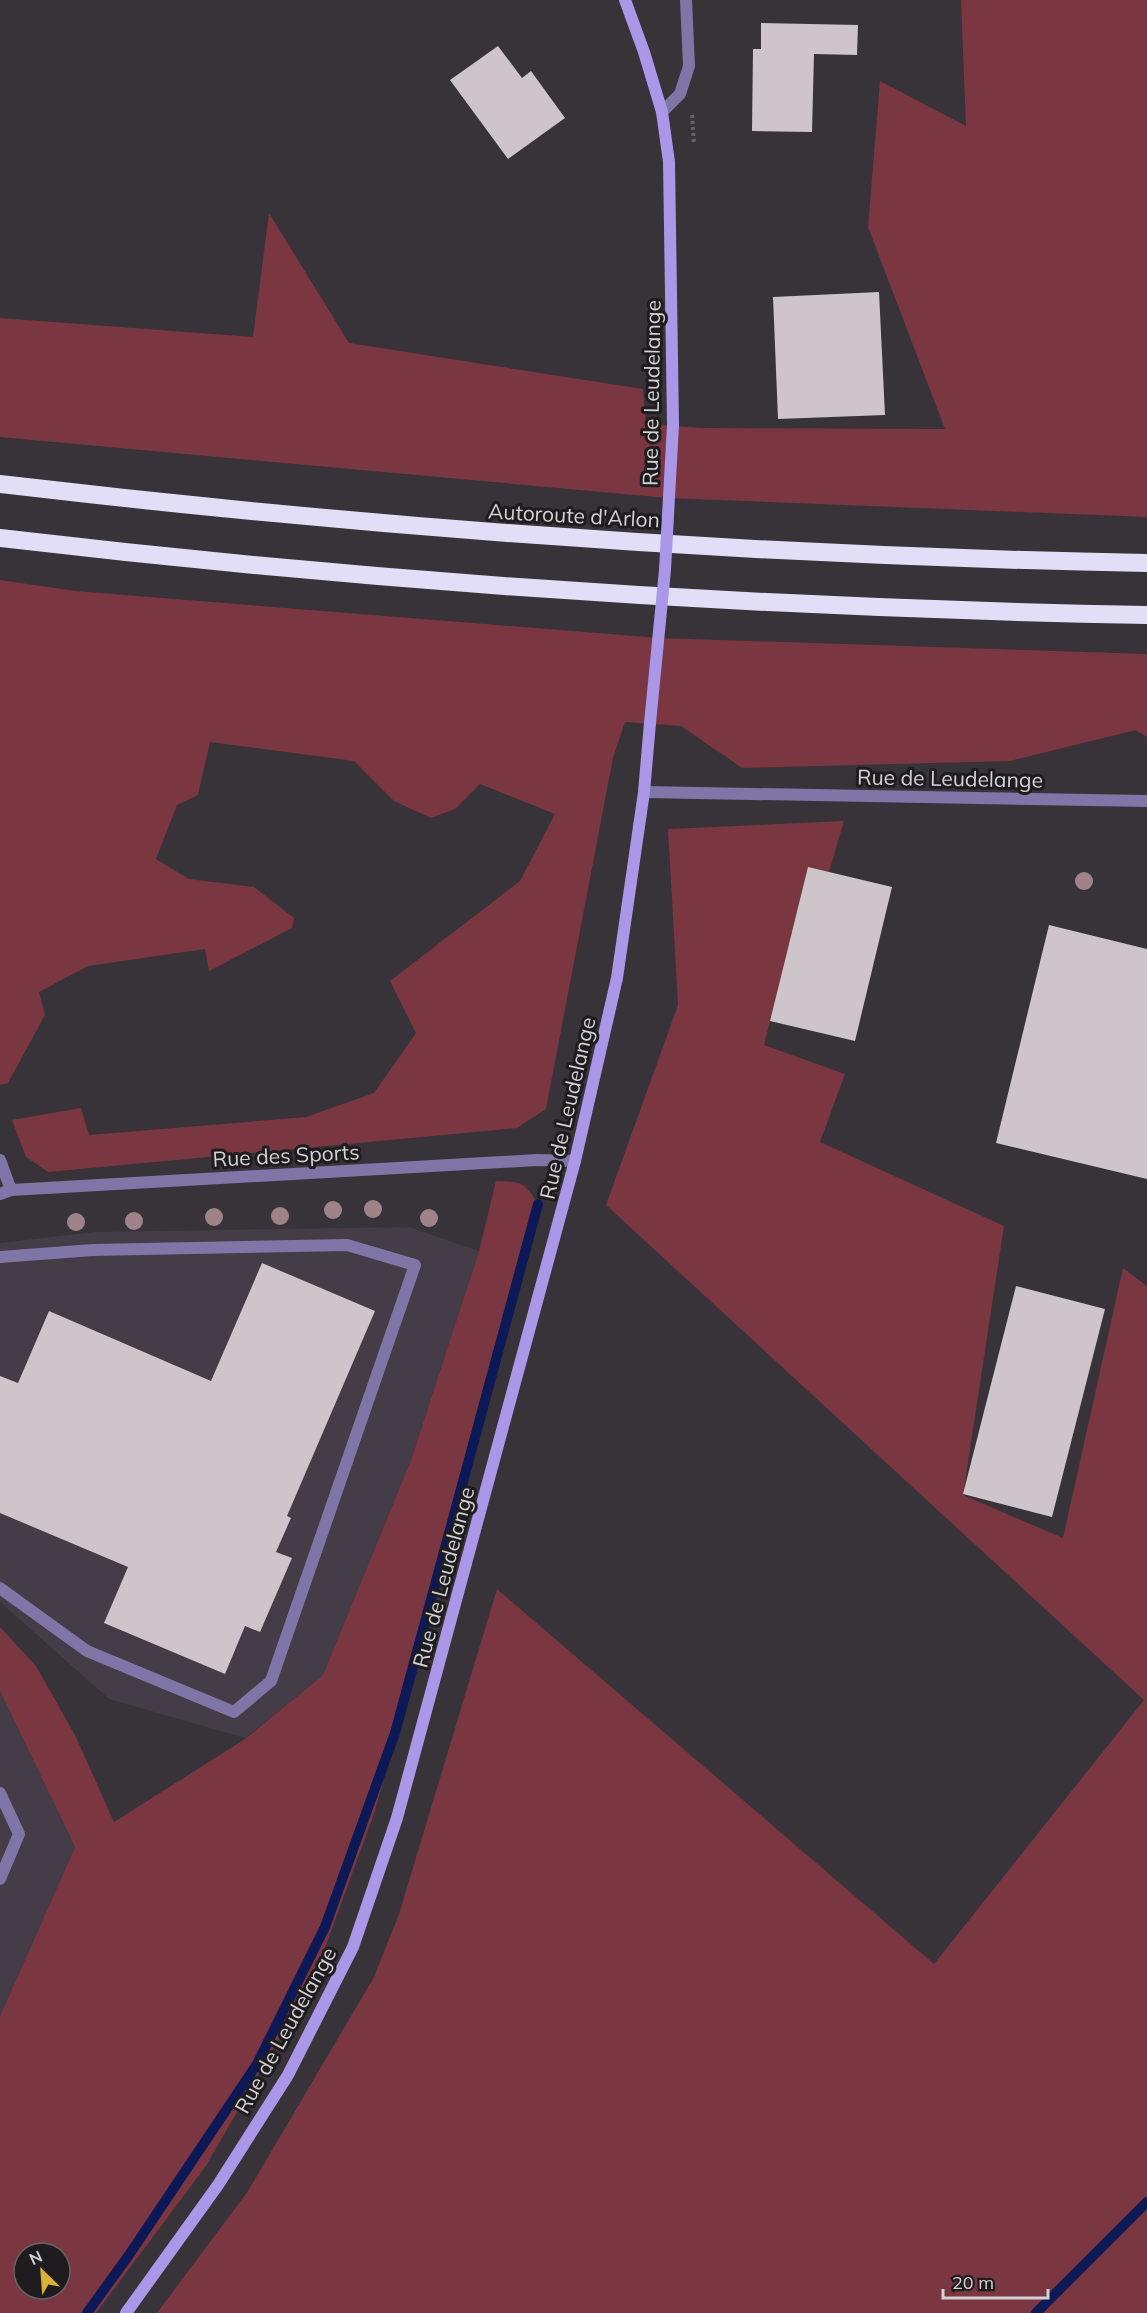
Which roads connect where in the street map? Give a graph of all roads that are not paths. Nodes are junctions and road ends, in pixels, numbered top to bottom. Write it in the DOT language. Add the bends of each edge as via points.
graph roads {
  1 [pos="625,0"];
  2 [pos="686,0"];
  3 [pos="662,112"];
  4 [pos="0,484"];
  5 [pos="0,538"];
  6 [pos="1147,563"];
  7 [pos="1147,615"];
  8 [pos="644,792"];
  9 [pos="1147,801"];
  10 [pos="0,1160"];
  11 [pos="575,1161"];
  12 [pos="5,1192"];
  13 [pos="0,1257"];
  14 [pos="0,1588"];
  15 [pos="0,1793"];
  16 [pos="0,1879"];
  17 [pos="126,2313"];
  1 -- 3 [label="main road, Rue de Leudelange"];
  2 -- 3 [label="street" via="689,66 680,93"];
  3 -- 8 [label="main road, Rue de Leudelange, bridge" via="669,162 673,425 665,570"];
  4 -- 6 [label="highway, Autoroute d'Arlon" via="503,534 969,560"];
  5 -- 7 [label="highway" via="517,588 964,612"];
  8 -- 9 [label="street, Rue de Leudelange"];
  8 -- 11 [label="main road, Rue de Leudelange" via="617,978"];
  10 -- 12 [label="street"];
  11 -- 12 [label="street, Rue des Sports"];
  11 -- 17 [label="main road, Rue de Leudelange" via="400,1807 353,1947 288,2075 218,2184"];
  13 -- 14 [label="street" via="93,1250 347,1245 415,1265 271,1681 234,1712 87,1651"];
  15 -- 16 [label="street" via="19,1834"];
}
